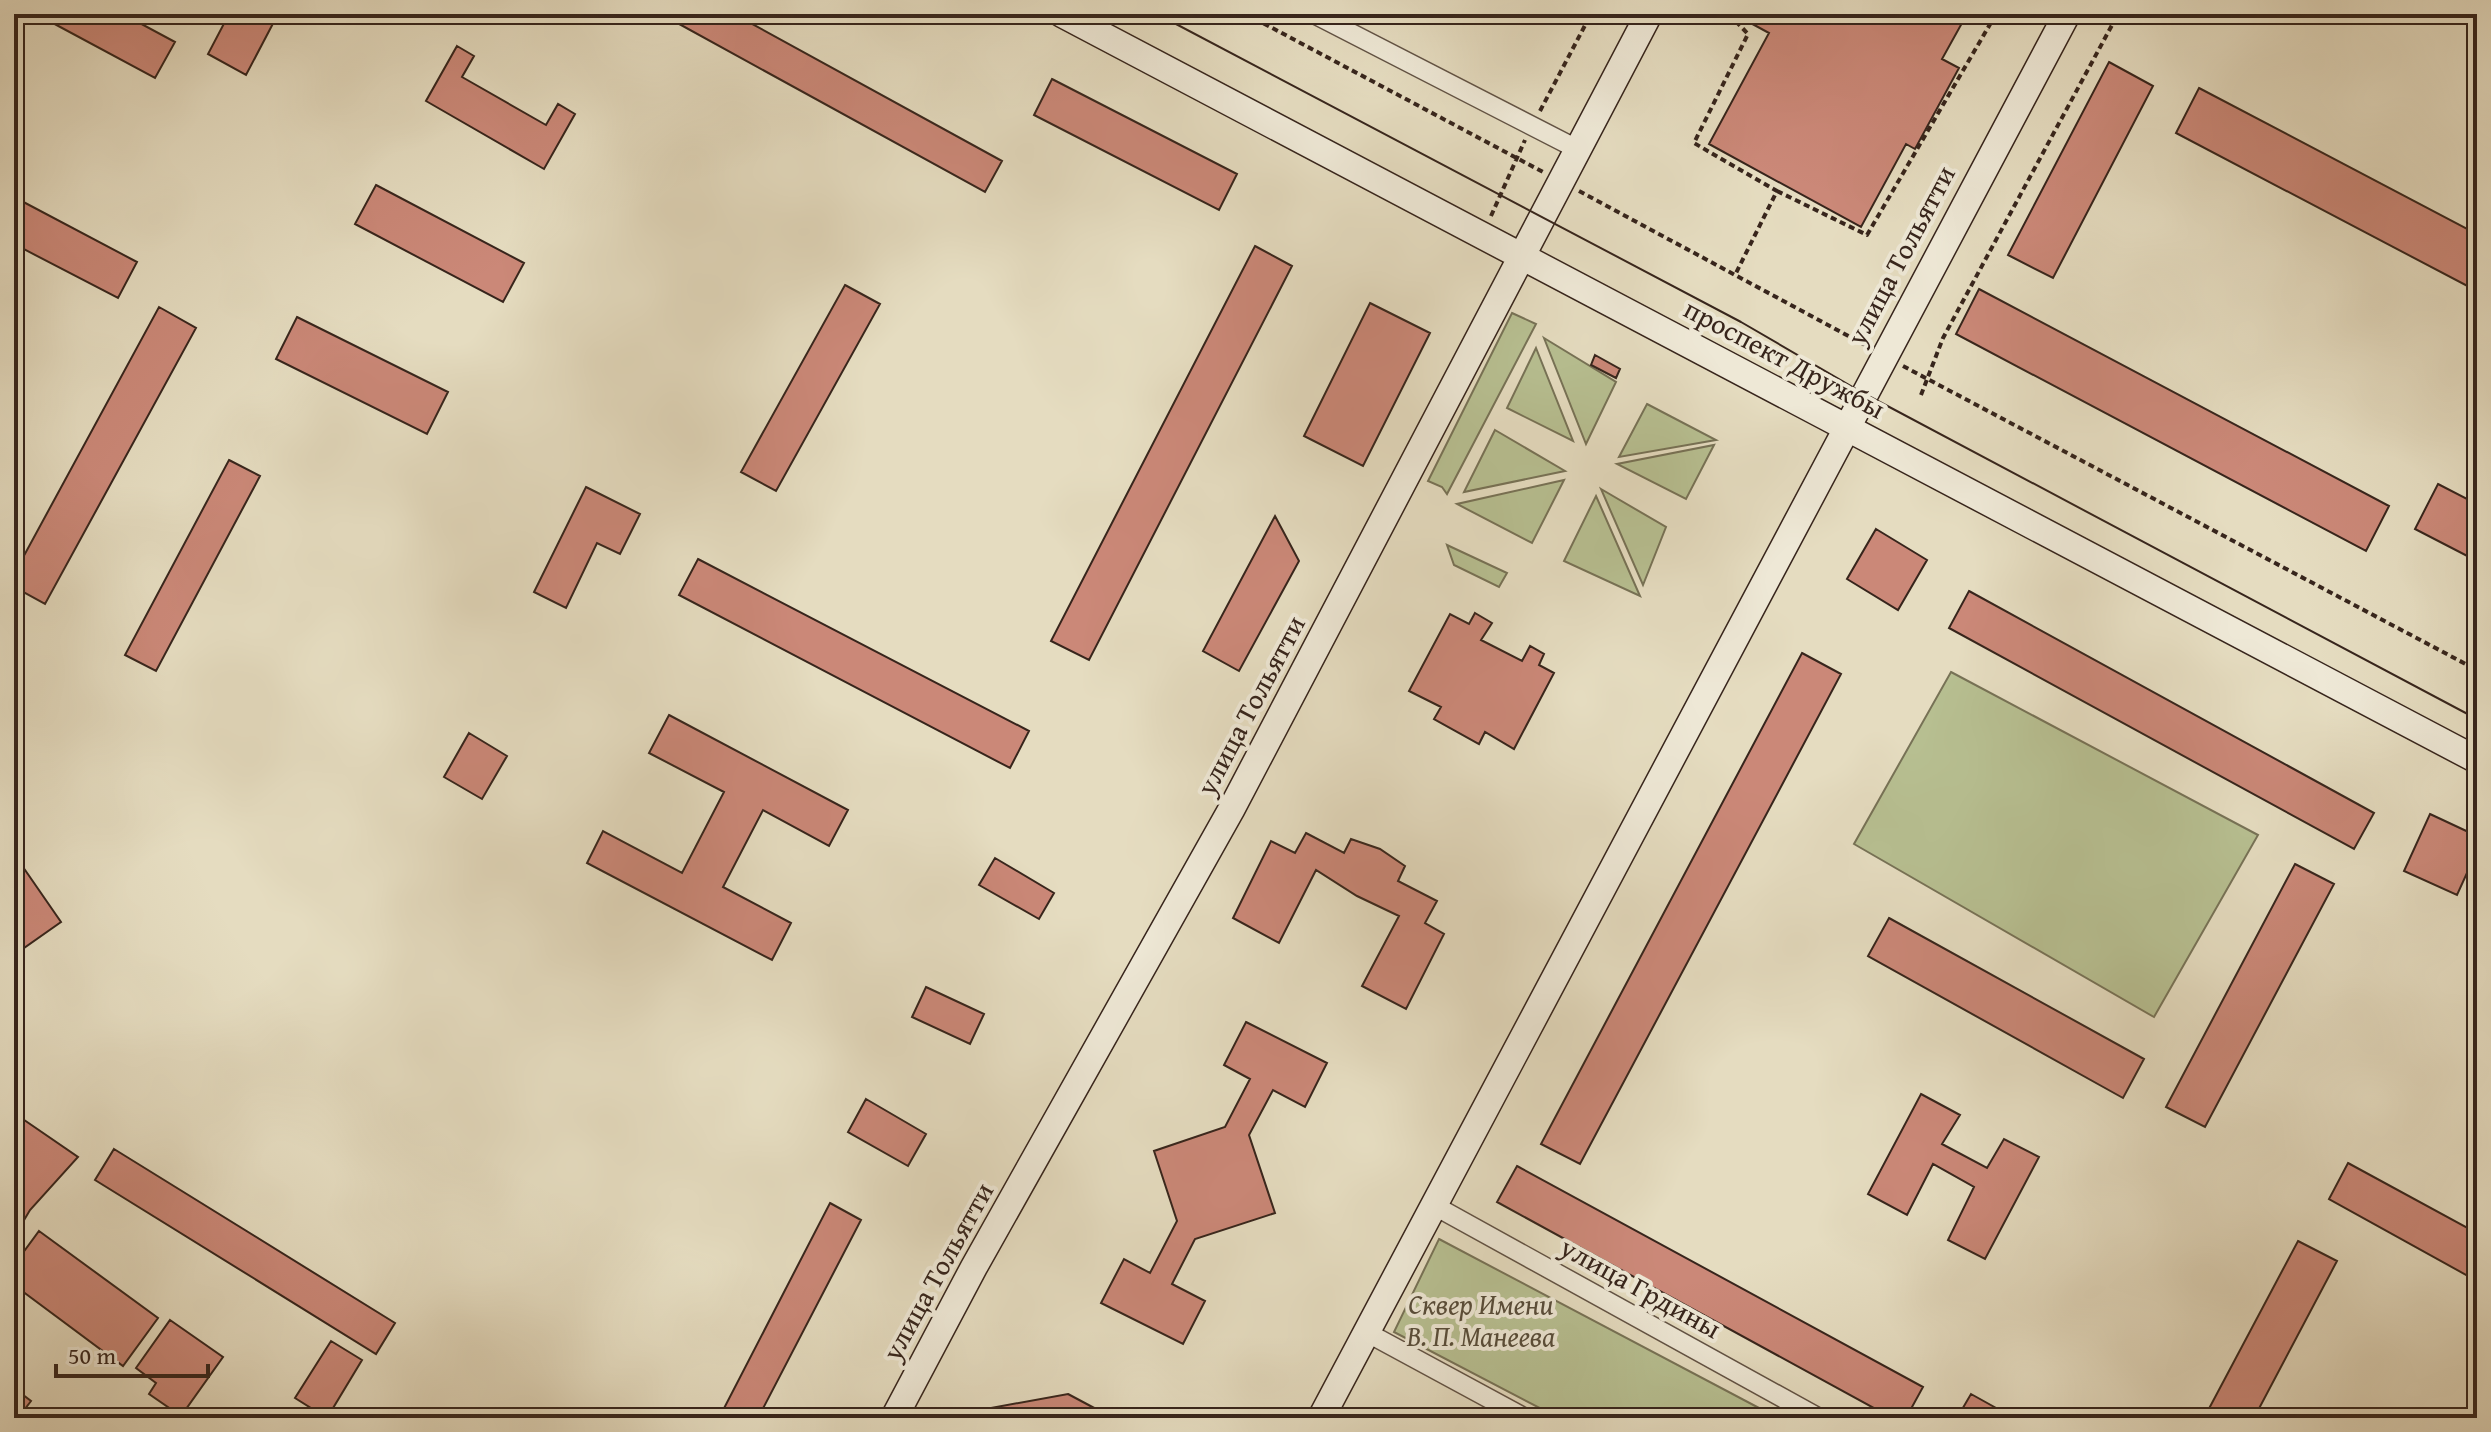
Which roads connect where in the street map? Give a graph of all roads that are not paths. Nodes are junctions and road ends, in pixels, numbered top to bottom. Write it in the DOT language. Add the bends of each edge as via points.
graph roads {
  1 [pos="1062,14"];
  2 [pos="1314,14"];
  3 [pos="1649,14"];
  4 [pos="2067,14"];
  5 [pos="1577,149"];
  6 [pos="1520,254"];
  7 [pos="1847,426"];
  8 [pos="2477,760"];
  9 [pos="1435,1206"];
  10 [pos="1366,1332"];
  11 [pos="894,1418"];
  12 [pos="1321,1418"];
  13 [pos="1525,1418"];
  14 [pos="1819,1418"];
  1 -- 6 [label="street, проспект Дружбы"];
  2 -- 5 [label="street"];
  3 -- 5 [label="street, улица Тольятти"];
  4 -- 7 [label="street, улица Тольятти"];
  5 -- 6 [label="street, улица Тольятти"];
  6 -- 7 [label="street, проспект Дружбы"];
  6 -- 11 [label="street, улица Тольятти" via="1231,810"];
  7 -- 8 [label="street, проспект Дружбы"];
  7 -- 9 [label="street, улица Тольятти"];
  9 -- 10 [label="street, улица Тольятти"];
  9 -- 14 [label="street, улица Грдины"];
  10 -- 12 [label="street, улица Тольятти"];
  10 -- 13 [label="street"];
}
